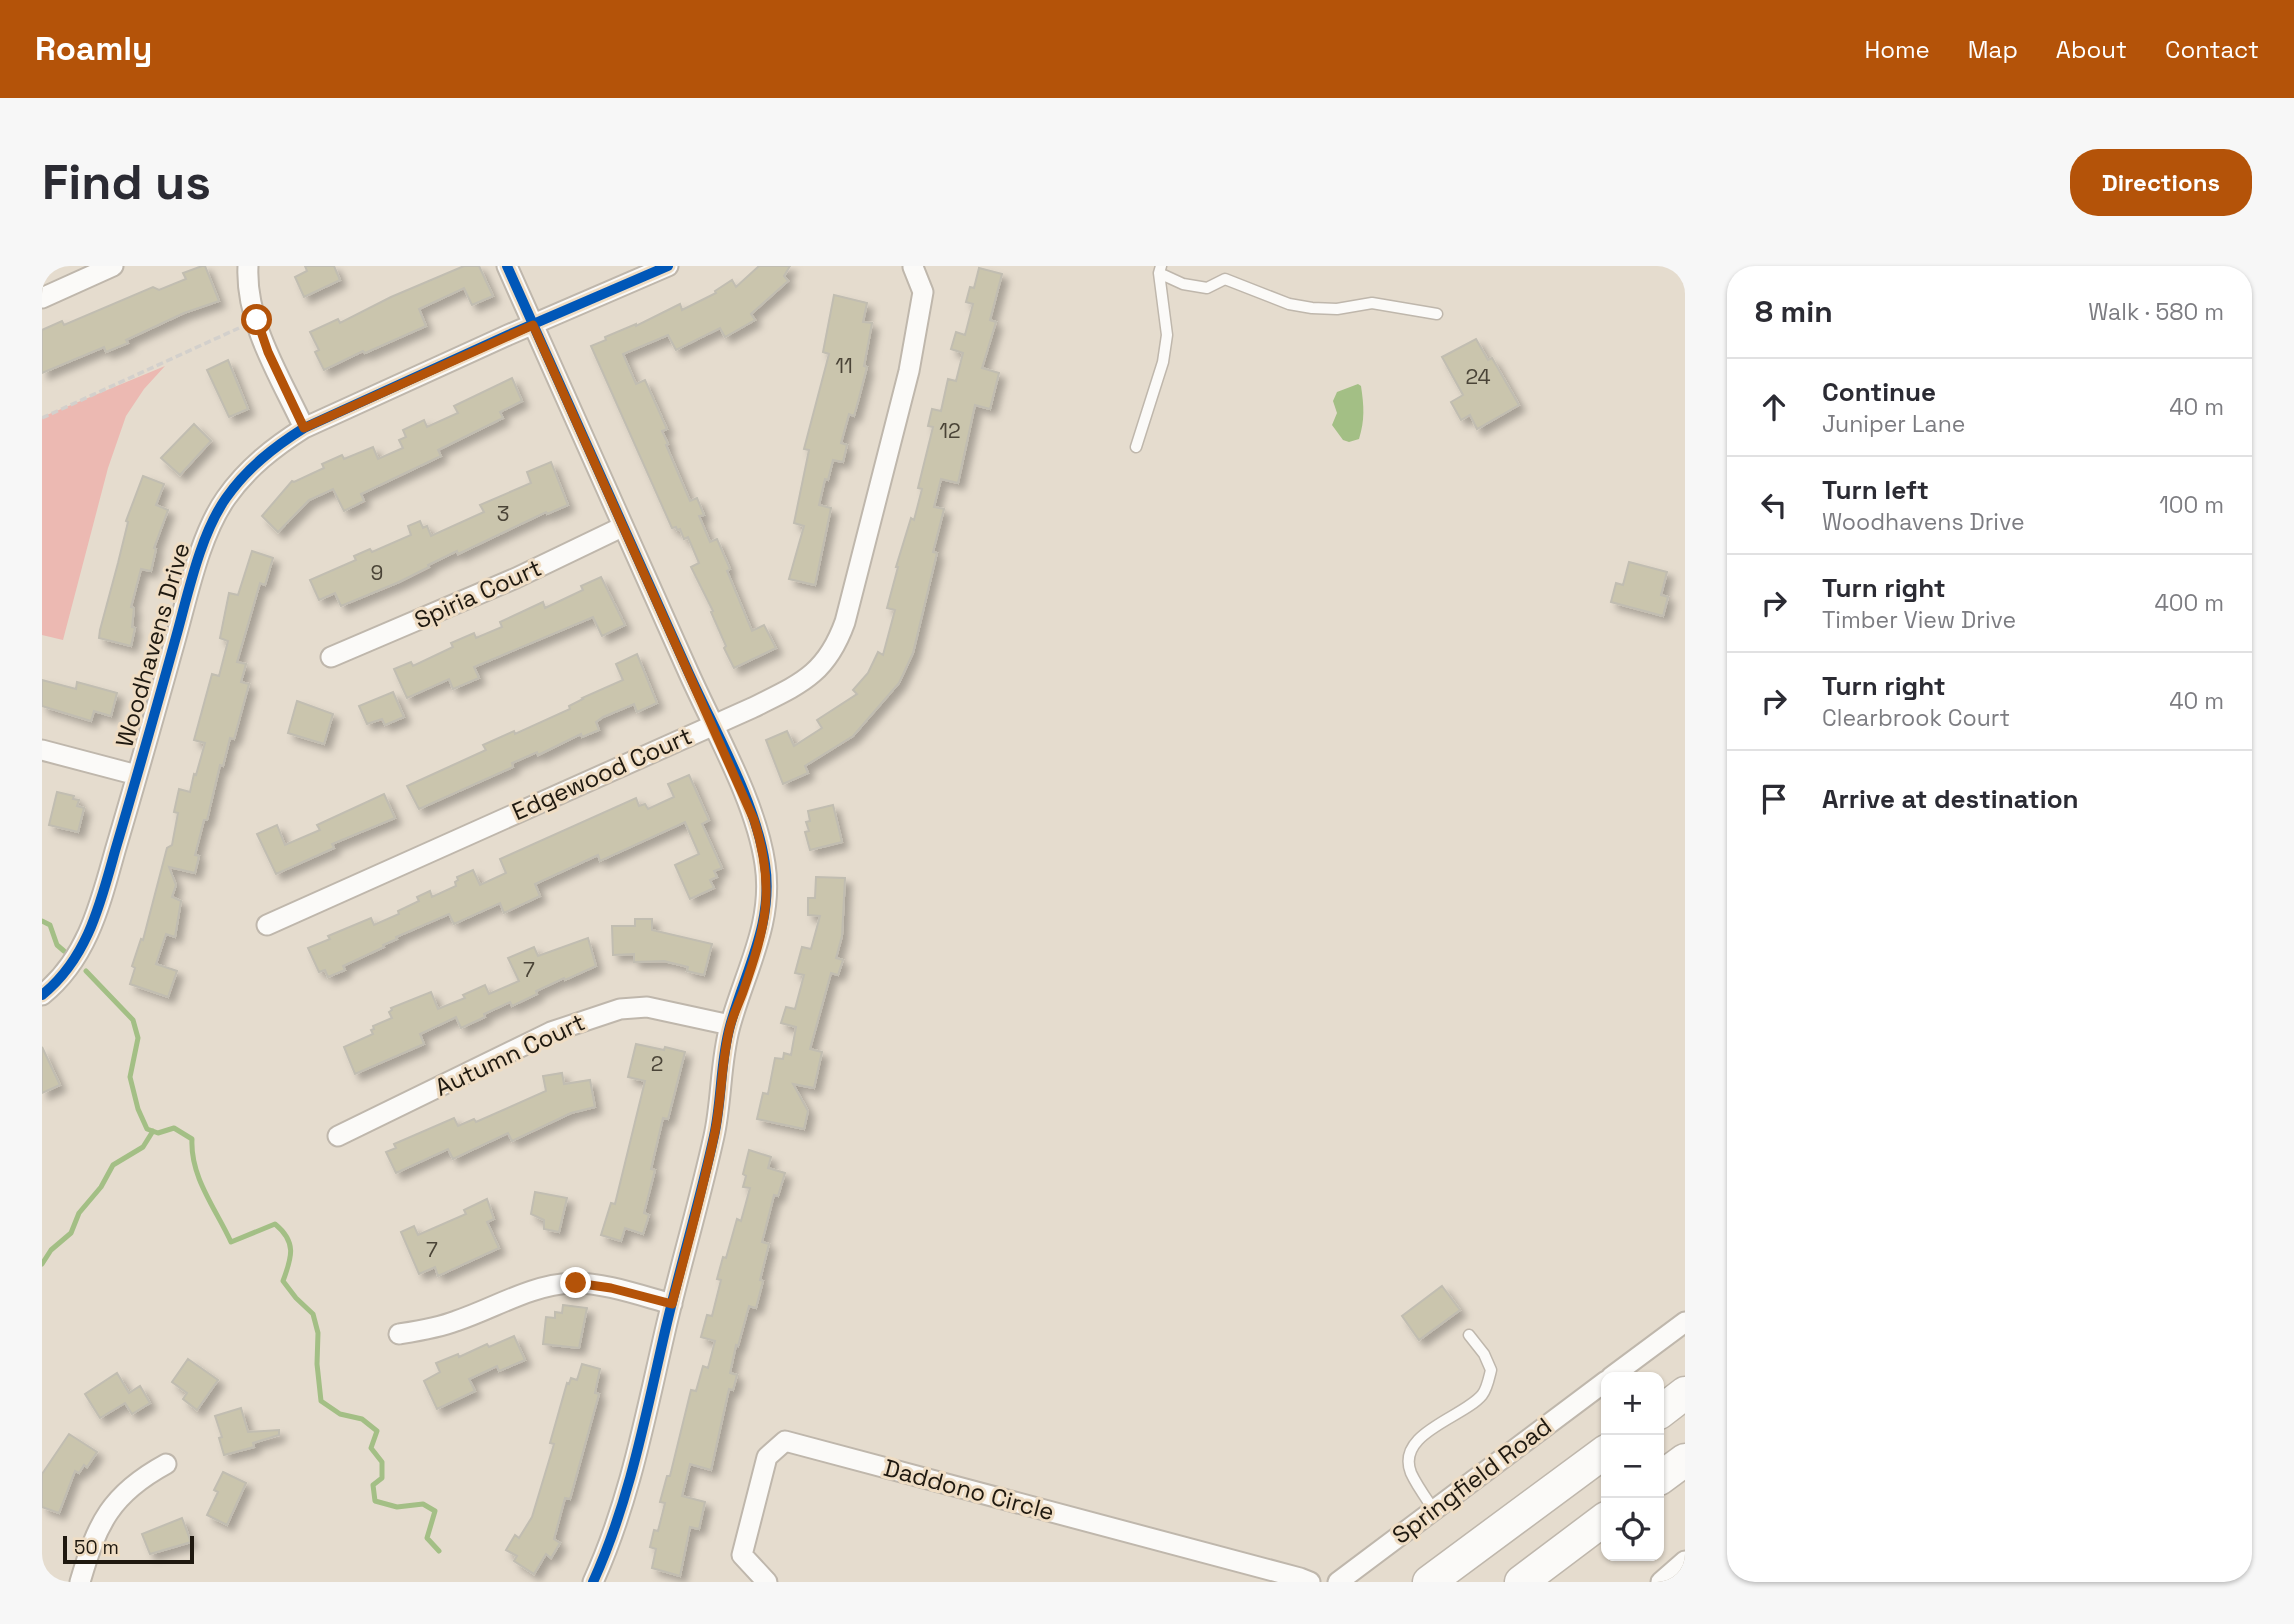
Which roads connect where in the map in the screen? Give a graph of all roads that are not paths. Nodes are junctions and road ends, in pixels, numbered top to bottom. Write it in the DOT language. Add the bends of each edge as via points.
graph roads {
  1 [pos="113,266"];
  2 [pos="248,266"];
  3 [pos="508,266"];
  4 [pos="668,266"];
  5 [pos="913,267"];
  6 [pos="1160,270"];
  7 [pos="42,298"];
  8 [pos="1437,314"];
  9 [pos="533,325"];
  10 [pos="304,428"];
  11 [pos="1136,447"];
  12 [pos="622,527"];
  13 [pos="331,657"];
  14 [pos="712,725"];
  15 [pos="42,750"];
  16 [pos="137,775"];
  17 [pos="267,925"];
  18 [pos="42,995"];
  19 [pos="730,1025"];
  20 [pos="338,1136"];
  21 [pos="672,1304"];
  22 [pos="1685,1322"];
  23 [pos="399,1334"];
  24 [pos="1469,1335"];
  25 [pos="1618,1372"];
  26 [pos="1601,1385"];
  27 [pos="1685,1393"];
  28 [pos="1664,1409"];
  29 [pos="1601,1455"];
  30 [pos="1685,1460"];
  31 [pos="166,1464"];
  32 [pos="1664,1475"];
  33 [pos="1434,1510"];
  34 [pos="1601,1522"];
  35 [pos="1685,1561"];
  36 [pos="1667,1580"];
  37 [pos="80,1582"];
  38 [pos="593,1582"];
  39 [pos="767,1582"];
  40 [pos="1310,1582"];
  41 [pos="1338,1582"];
  42 [pos="1429,1582"];
  43 [pos="1521,1582"];
  1 -- 7 [label="street"];
  2 -- 10 [label="street" via="249,293 268,352"];
  3 -- 9 [label="street"];
  4 -- 9 [label="street, Woodhavens Drive"];
  5 -- 14 [label="street, Edgewood Court" via="923,292 909,371 836,646 814,673 789,689"];
  6 -- 8 [label="lane" via="1182,284 1208,288 1225,279 1312,308 1372,303"];
  6 -- 11 [label="lane" via="1167,335"];
  9 -- 10 [label="street, Woodhavens Drive"];
  9 -- 12 [label="street"];
  10 -- 16 [label="street, Woodhavens Drive" via="256,463 225,499 211,527"];
  12 -- 13 [label="street, Spiria Court"];
  12 -- 14 [label="street"];
  14 -- 17 [label="street, Edgewood Court"];
  14 -- 19 [label="street" via="754,820 764,854 767,889 762,933"];
  15 -- 16 [label="street"];
  16 -- 18 [label="street, Woodhavens Drive" via="88,934 75,960"];
  19 -- 20 [label="street, Autumn Court" via="648,1007 597,1016 551,1032"];
  19 -- 21 [label="street" via="715,1134"];
  21 -- 23 [label="street" via="611,1288 556,1284 456,1321"];
  21 -- 38 [label="street" via="635,1465"];
  22 -- 25 [label="street"];
  24 -- 33 [label="lane" via="1491,1370 1484,1393 1426,1433 1409,1457 1410,1471"];
  26 -- 33 [label="street, Springfield Road"];
  27 -- 28 [label="highway"];
  29 -- 42 [label="highway"];
  30 -- 32 [label="highway"];
  31 -- 37 [label="street" via="145,1476 110,1509"];
  33 -- 41 [label="street, Springfield Road"];
  34 -- 43 [label="highway"];
  35 -- 36 [label="street"];
  39 -- 40 [label="street, Daddono Circle" via="742,1555 767,1457 785,1441"];
}
